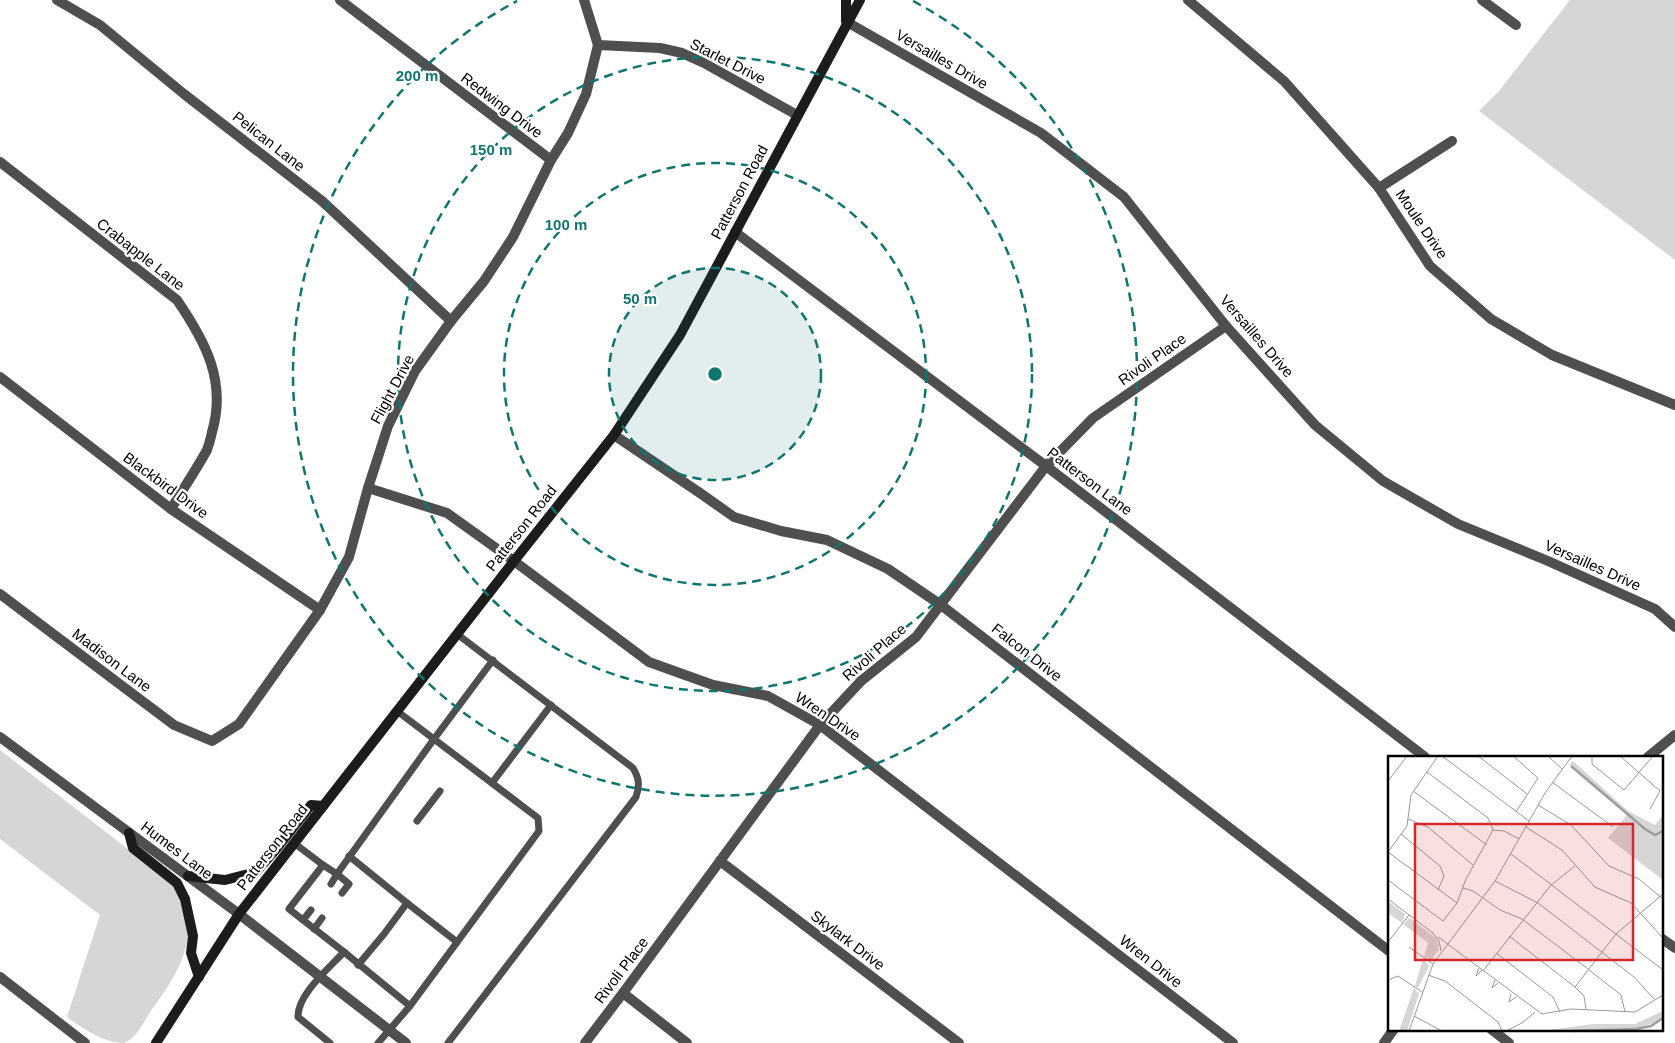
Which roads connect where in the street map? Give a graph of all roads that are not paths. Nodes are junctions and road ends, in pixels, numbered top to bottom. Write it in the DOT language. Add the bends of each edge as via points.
graph roads {
  1 [pos="57,0"];
  2 [pos="340,0"];
  3 [pos="584,0"];
  4 [pos="846,0"];
  5 [pos="860,0"];
  6 [pos="1188,0"];
  7 [pos="1482,0"];
  8 [pos="846,24"];
  9 [pos="1516,25"];
  10 [pos="598,45"];
  11 [pos="797,115"];
  12 [pos="1452,141"];
  13 [pos="550,160"];
  14 [pos="0,162"];
  15 [pos="1379,188"];
  16 [pos="735,232"];
  17 [pos="451,321"];
  18 [pos="1226,326"];
  19 [pos="0,377"];
  20 [pos="1675,405"];
  21 [pos="614,436"];
  22 [pos="1046,466"];
  23 [pos="368,488"];
  24 [pos="171,509"];
  25 [pos="514,561"];
  26 [pos="0,594"];
  27 [pos="941,605"];
  28 [pos="320,610"];
  29 [pos="1675,627"];
  30 [pos="457,634"];
  31 [pos="493,660"];
  32 [pos="551,705"];
  33 [pos="397,711"];
  34 [pos="820,725"];
  35 [pos="1675,735"];
  36 [pos="0,737"];
  37 [pos="434,739"];
  38 [pos="212,741"];
  39 [pos="1424,756"];
  40 [pos="1649,756"];
  41 [pos="492,782"];
  42 [pos="440,791"];
  43 [pos="323,806"];
  44 [pos="417,822"];
  45 [pos="129,833"];
  46 [pos="294,843"];
  47 [pos="349,856"];
  48 [pos="720,861"];
  49 [pos="323,865"];
  50 [pos="337,874"];
  51 [pos="188,876"];
  52 [pos="331,884"];
  53 [pos="342,893"];
  54 [pos="407,903"];
  55 [pos="311,910"];
  56 [pos="239,914"];
  57 [pos="322,918"];
  58 [pos="303,920"];
  59 [pos="314,929"];
  60 [pos="1662,939"];
  61 [pos="457,942"];
  62 [pos="1675,948"];
  63 [pos="1388,950"];
  64 [pos="344,952"];
  65 [pos="358,965"];
  66 [pos="0,977"];
  67 [pos="199,977"];
  68 [pos="320,977"];
  69 [pos="623,994"];
  70 [pos="410,1006"];
  71 [pos="389,1029"];
  72 [pos="1393,1030"];
  73 [pos="1492,1030"];
  74 [pos="85,1043"];
  75 [pos="156,1043"];
  76 [pos="330,1043"];
  77 [pos="378,1043"];
  78 [pos="406,1043"];
  79 [pos="448,1043"];
  80 [pos="584,1043"];
  81 [pos="687,1043"];
  82 [pos="959,1043"];
  83 [pos="1233,1043"];
  84 [pos="1384,1043"];
  85 [pos="1509,1043"];
  1 -- 17 [label="street, Pelican Lane" via="100,25 322,201"];
  2 -- 13 [label="street, Redwing Drive"];
  3 -- 10 [label="street"];
  4 -- 8 [label="main road"];
  5 -- 8 [label="main road, Patterson Road"];
  6 -- 15 [label="street, Moule Drive" via="1284,81"];
  7 -- 9 [label="street"];
  8 -- 11 [label="main road, Patterson Road"];
  8 -- 18 [label="street, Versailles Drive" via="1041,133 1124,197"];
  10 -- 11 [label="street, Starlet Drive" via="660,48 682,53"];
  10 -- 13 [label="street, Flight Drive" via="586,94 568,133"];
  11 -- 16 [label="main road, Patterson Road"];
  12 -- 15 [label="street"];
  13 -- 17 [label="street, Flight Drive" via="513,238"];
  14 -- 24 [label="street, Crabapple Lane" via="177,300 208,353 218,398 215,423 208,448"];
  15 -- 20 [label="street, Moule Drive" via="1430,266 1491,319 1552,355"];
  16 -- 21 [label="main road, Patterson Road" via="680,335"];
  16 -- 22 [label="street, Patterson Lane"];
  17 -- 23 [label="street, Flight Drive" via="415,371 388,426"];
  18 -- 22 [label="street, Rivoli Place" via="1093,418"];
  18 -- 29 [label="street, Versailles Drive" via="1315,425 1383,481 1458,524 1655,609"];
  19 -- 24 [label="street, Blackbird Drive"];
  21 -- 25 [label="main road, Patterson Road"];
  21 -- 27 [label="street, Falcon Drive" via="734,517 827,540 888,569"];
  22 -- 27 [label="street, Rivoli Place"];
  22 -- 39 [label="street, Patterson Lane"];
  23 -- 25 [label="street, Wren Drive" via="447,513"];
  23 -- 28 [label="street, Flight Drive" via="349,557"];
  24 -- 28 [label="street, Blackbird Drive"];
  25 -- 30 [label="main road, Patterson Road"];
  25 -- 34 [label="street, Wren Drive" via="649,662 713,685 768,696"];
  26 -- 38 [label="street, Madison Lane" via="174,725"];
  27 -- 34 [label="street, Rivoli Place" via="916,638 861,681"];
  27 -- 63 [label="street, Falcon Drive"];
  28 -- 38 [label="street, Flight Drive" via="239,724"];
  30 -- 31 [label="lane"];
  30 -- 33 [label="main road, Patterson Road"];
  31 -- 32 [label="lane"];
  31 -- 37 [label="lane"];
  32 -- 41 [label="lane"];
  32 -- 79 [label="lane" via="633,768 638,776 636,797"];
  33 -- 37 [label="lane"];
  33 -- 43 [label="main road, Patterson Road"];
  34 -- 48 [label="street, Rivoli Place"];
  34 -- 83 [label="street, Wren Drive"];
  35 -- 40 [label="street"];
  36 -- 45 [label="street, Humes Lane"];
  37 -- 41 [label="lane"];
  37 -- 47 [label="lane"];
  41 -- 61 [label="lane" via="538,818 539,831"];
  42 -- 44 [label="lane"];
  43 -- 46 [label="main road, Patterson Road"];
  43 -- 51 [label="main road" via="310,805 256,872 225,880"];
  45 -- 51 [label="street, Humes Lane"];
  45 -- 67 [label="main road" via="133,848 176,883 186,899 193,936 191,953"];
  46 -- 49 [label="lane"];
  46 -- 56 [label="main road, Patterson Road"];
  47 -- 50 [label="lane"];
  47 -- 54 [label="lane"];
  48 -- 69 [label="street, Rivoli Place"];
  48 -- 82 [label="street, Skylark Drive"];
  49 -- 50 [label="lane"];
  49 -- 58 [label="lane" via="288,909"];
  50 -- 52 [label="lane"];
  50 -- 53 [label="lane" via="349,884"];
  51 -- 56 [label="street, Humes Lane"];
  54 -- 61 [label="lane"];
  54 -- 65 [label="lane"];
  55 -- 58 [label="lane"];
  56 -- 67 [label="main road, Patterson Road"];
  56 -- 68 [label="street, Humes Lane"];
  57 -- 59 [label="lane"];
  58 -- 59 [label="lane"];
  59 -- 64 [label="lane"];
  60 -- 62 [label="street"];
  61 -- 70 [label="lane"];
  64 -- 65 [label="lane"];
  64 -- 68 [label="lane"];
  65 -- 70 [label="lane"];
  66 -- 74 [label="street"];
  67 -- 75 [label="main road, Patterson Road"];
  68 -- 71 [label="street, Humes Lane"];
  68 -- 76 [label="lane" via="300,1004 298,1017"];
  69 -- 80 [label="street, Rivoli Place"];
  69 -- 81 [label="street"];
  70 -- 71 [label="lane"];
  71 -- 77 [label="lane"];
  71 -- 78 [label="street, Humes Lane"];
  72 -- 84 [label="street"];
  73 -- 85 [label="street"];
}
